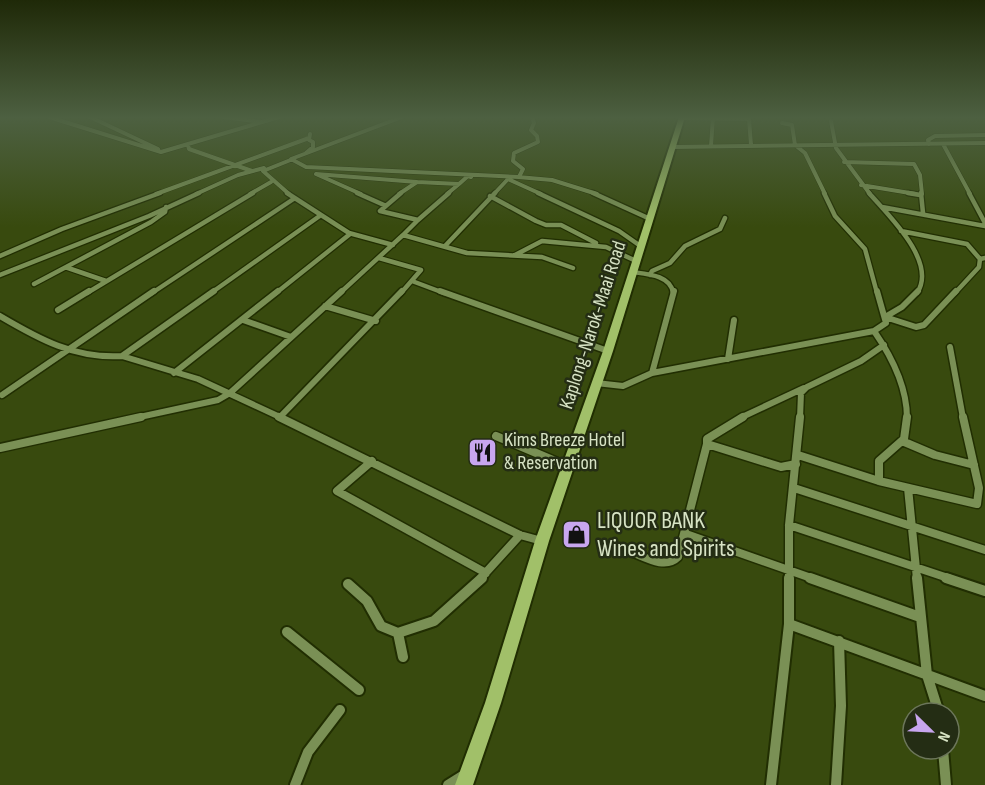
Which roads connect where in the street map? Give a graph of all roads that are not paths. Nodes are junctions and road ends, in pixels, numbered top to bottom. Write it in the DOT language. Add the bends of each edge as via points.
graph roads {
  1 [pos="204,154"];
  2 [pos="264,154"];
  3 [pos="305,154"];
  4 [pos="305,154"];
  5 [pos="514,154"];
  6 [pos="670,154"];
  7 [pos="806,154"];
  8 [pos="839,154"];
  9 [pos="948,154"];
  10 [pos="291,159"];
  11 [pos="844,162"];
  12 [pos="237,164"];
  13 [pos="314,167"];
  14 [pos="264,168"];
  15 [pos="252,171"];
  16 [pos="316,174"];
  17 [pos="519,177"];
  18 [pos="508,178"];
  19 [pos="271,182"];
  20 [pos="417,182"];
  21 [pos="459,184"];
  22 [pos="861,185"];
  23 [pos="920,195"];
  24 [pos="490,196"];
  25 [pos="295,198"];
  26 [pos="384,205"];
  27 [pos="166,207"];
  28 [pos="882,207"];
  29 [pos="923,213"];
  30 [pos="321,215"];
  31 [pos="648,218"];
  32 [pos="724,218"];
  33 [pos="418,220"];
  34 [pos="985,224"];
  35 [pos="901,231"];
  36 [pos="350,234"];
  37 [pos="403,236"];
  38 [pos="639,244"];
  39 [pos="393,245"];
  40 [pos="445,246"];
  41 [pos="601,246"];
  42 [pos="515,255"];
  43 [pos="0,256"];
  44 [pos="379,258"];
  45 [pos="982,258"];
  46 [pos="634,266"];
  47 [pos="68,268"];
  48 [pos="573,268"];
  49 [pos="0,275"];
  50 [pos="650,275"];
  51 [pos="106,281"];
  52 [pos="412,281"];
  53 [pos="34,284"];
  54 [pos="325,306"];
  55 [pos="58,310"];
  56 [pos="0,315"];
  57 [pos="885,317"];
  58 [pos="243,320"];
  59 [pos="734,320"];
  60 [pos="376,321"];
  61 [pos="874,331"];
  62 [pos="291,337"];
  63 [pos="884,345"];
  64 [pos="950,347"];
  65 [pos="63,351"];
  66 [pos="608,351"];
  67 [pos="122,356"];
  68 [pos="728,359"];
  69 [pos="174,373"];
  70 [pos="652,373"];
  71 [pos="596,383"];
  72 [pos="804,388"];
  73 [pos="230,393"];
  74 [pos="2,395"];
  75 [pos="280,417"];
  76 [pos="496,436"];
  77 [pos="902,441"];
  78 [pos="706,444"];
  79 [pos="0,448"];
  80 [pos="797,459"];
  81 [pos="372,461"];
  82 [pos="974,465"];
  83 [pos="567,466"];
  84 [pos="879,481"];
  85 [pos="794,488"];
  86 [pos="908,488"];
  87 [pos="982,504"];
  88 [pos="789,525"];
  89 [pos="911,527"];
  90 [pos="686,534"];
  91 [pos="520,535"];
  92 [pos="542,541"];
  93 [pos="985,550"];
  94 [pos="629,551"];
  95 [pos="916,570"];
  96 [pos="788,571"];
  97 [pos="486,573"];
  98 [pos="348,584"];
  99 [pos="985,591"];
  100 [pos="920,617"];
  101 [pos="789,624"];
  102 [pos="287,632"];
  103 [pos="398,633"];
  104 [pos="839,642"];
  105 [pos="403,657"];
  106 [pos="927,675"];
  107 [pos="359,690"];
  108 [pos="985,696"];
  109 [pos="935,701"];
  110 [pos="340,710"];
  111 [pos="944,761"];
  112 [pos="467,779"];
  113 [pos="295,785"];
  114 [pos="448,785"];
  115 [pos="771,785"];
  116 [pos="837,785"];
  117 [pos="946,785"];
  1 -- 12 [label="street"];
  2 -- 12 [label="street"];
  3 -- 10 [label="street"];
  4 -- 10 [label="street"];
  5 -- 17 [label="street" via="513,161 523,169"];
  6 -- 31 [label="highway, Kaplong-Narok-Maai Road"];
  7 -- 57 [label="street" via="842,226 862,244"];
  8 -- 11 [label="street"];
  9 -- 34 [label="street"];
  10 -- 13 [label="street"];
  10 -- 14 [label="street"];
  11 -- 22 [label="street"];
  11 -- 23 [label="street" via="914,164 920,175"];
  12 -- 15 [label="street"];
  12 -- 43 [label="street"];
  13 -- 16 [label="street"];
  13 -- 17 [label="street"];
  14 -- 15 [label="street"];
  14 -- 19 [label="street"];
  15 -- 27 [label="street"];
  16 -- 20 [label="street"];
  16 -- 26 [label="street"];
  17 -- 18 [label="street"];
  17 -- 31 [label="street" via="576,185"];
  18 -- 21 [label="street" via="468,177"];
  18 -- 24 [label="street"];
  18 -- 38 [label="street"];
  19 -- 25 [label="street"];
  19 -- 51 [label="street"];
  20 -- 21 [label="street"];
  20 -- 26 [label="street"];
  21 -- 33 [label="street"];
  22 -- 23 [label="street"];
  22 -- 28 [label="street"];
  23 -- 29 [label="street"];
  24 -- 40 [label="street"];
  24 -- 41 [label="street" via="546,225 561,225"];
  25 -- 30 [label="street"];
  25 -- 65 [label="street"];
  26 -- 33 [label="street" via="382,212"];
  27 -- 47 [label="street" via="151,222"];
  27 -- 49 [label="street"];
  28 -- 29 [label="street"];
  28 -- 35 [label="street"];
  29 -- 34 [label="street"];
  30 -- 36 [label="street"];
  30 -- 67 [label="street"];
  31 -- 38 [label="highway, Kaplong-Narok-Maai Road"];
  32 -- 50 [label="street" via="720,229 685,246 675,259 652,270"];
  33 -- 37 [label="street"];
  35 -- 45 [label="street" via="967,244"];
  35 -- 57 [label="street" via="917,258 923,282 902,309"];
  36 -- 39 [label="street"];
  36 -- 58 [label="street"];
  37 -- 39 [label="street"];
  37 -- 40 [label="street"];
  38 -- 46 [label="highway, Kaplong-Narok-Maai Road"];
  39 -- 44 [label="street"];
  40 -- 42 [label="street" via="467,253"];
  41 -- 42 [label="street" via="542,241"];
  41 -- 46 [label="street" via="616,250"];
  42 -- 48 [label="street" via="553,259"];
  44 -- 52 [label="street" via="422,269"];
  44 -- 54 [label="street"];
  45 -- 57 [label="street" via="979,267 924,324 916,327"];
  46 -- 50 [label="street"];
  46 -- 66 [label="highway, Kaplong-Narok-Maai Road"];
  47 -- 51 [label="street"];
  47 -- 53 [label="street"];
  50 -- 70 [label="street" via="670,282 674,290"];
  51 -- 55 [label="street"];
  52 -- 60 [label="street"];
  52 -- 66 [label="street"];
  54 -- 60 [label="street"];
  54 -- 62 [label="street"];
  56 -- 65 [label="street"];
  57 -- 61 [label="street" via="886,323"];
  58 -- 62 [label="street"];
  58 -- 69 [label="street"];
  59 -- 68 [label="street"];
  60 -- 75 [label="street"];
  61 -- 63 [label="street"];
  61 -- 68 [label="street"];
  62 -- 73 [label="street"];
  63 -- 72 [label="street"];
  63 -- 77 [label="street" via="895,364 903,392"];
  64 -- 82 [label="street"];
  65 -- 67 [label="street" via="92,358"];
  65 -- 74 [label="street"];
  66 -- 71 [label="highway, Kaplong-Narok-Maai Road"];
  67 -- 69 [label="street"];
  68 -- 70 [label="street"];
  69 -- 73 [label="street"];
  70 -- 71 [label="street" via="623,386"];
  71 -- 83 [label="highway, Kaplong-Narok-Maai Road"];
  72 -- 78 [label="street" via="752,411 707,439"];
  72 -- 80 [label="street"];
  73 -- 75 [label="street"];
  73 -- 79 [label="street" via="218,400"];
  75 -- 81 [label="street"];
  76 -- 83 [label="street"];
  77 -- 82 [label="street"];
  77 -- 84 [label="street" via="879,461"];
  78 -- 80 [label="street" via="781,467"];
  78 -- 90 [label="street"];
  80 -- 84 [label="street"];
  80 -- 85 [label="street"];
  81 -- 91 [label="street"];
  81 -- 97 [label="street" via="337,490"];
  82 -- 87 [label="street"];
  83 -- 92 [label="highway, Kaplong-Narok-Maai Road"];
  84 -- 86 [label="street"];
  85 -- 88 [label="street"];
  85 -- 89 [label="street"];
  86 -- 87 [label="street"];
  86 -- 89 [label="street"];
  88 -- 95 [label="street"];
  88 -- 96 [label="street"];
  89 -- 93 [label="street"];
  89 -- 95 [label="street"];
  90 -- 94 [label="street" via="672,563 664,564"];
  90 -- 96 [label="street"];
  91 -- 92 [label="street"];
  91 -- 97 [label="street"];
  92 -- 112 [label="highway, Kaplong-Narok-Maai Road"];
  95 -- 99 [label="street"];
  95 -- 100 [label="street"];
  96 -- 100 [label="street"];
  96 -- 101 [label="street"];
  97 -- 103 [label="street" via="434,621"];
  98 -- 103 [label="street" via="367,601 381,626"];
  100 -- 106 [label="street"];
  101 -- 104 [label="street"];
  101 -- 115 [label="street"];
  102 -- 107 [label="street"];
  103 -- 105 [label="street"];
  104 -- 106 [label="street"];
  104 -- 116 [label="street"];
  106 -- 108 [label="street"];
  106 -- 109 [label="street"];
  110 -- 113 [label="street" via="308,752"];
  111 -- 117 [label="street"];
  112 -- 114 [label="street"];
}
